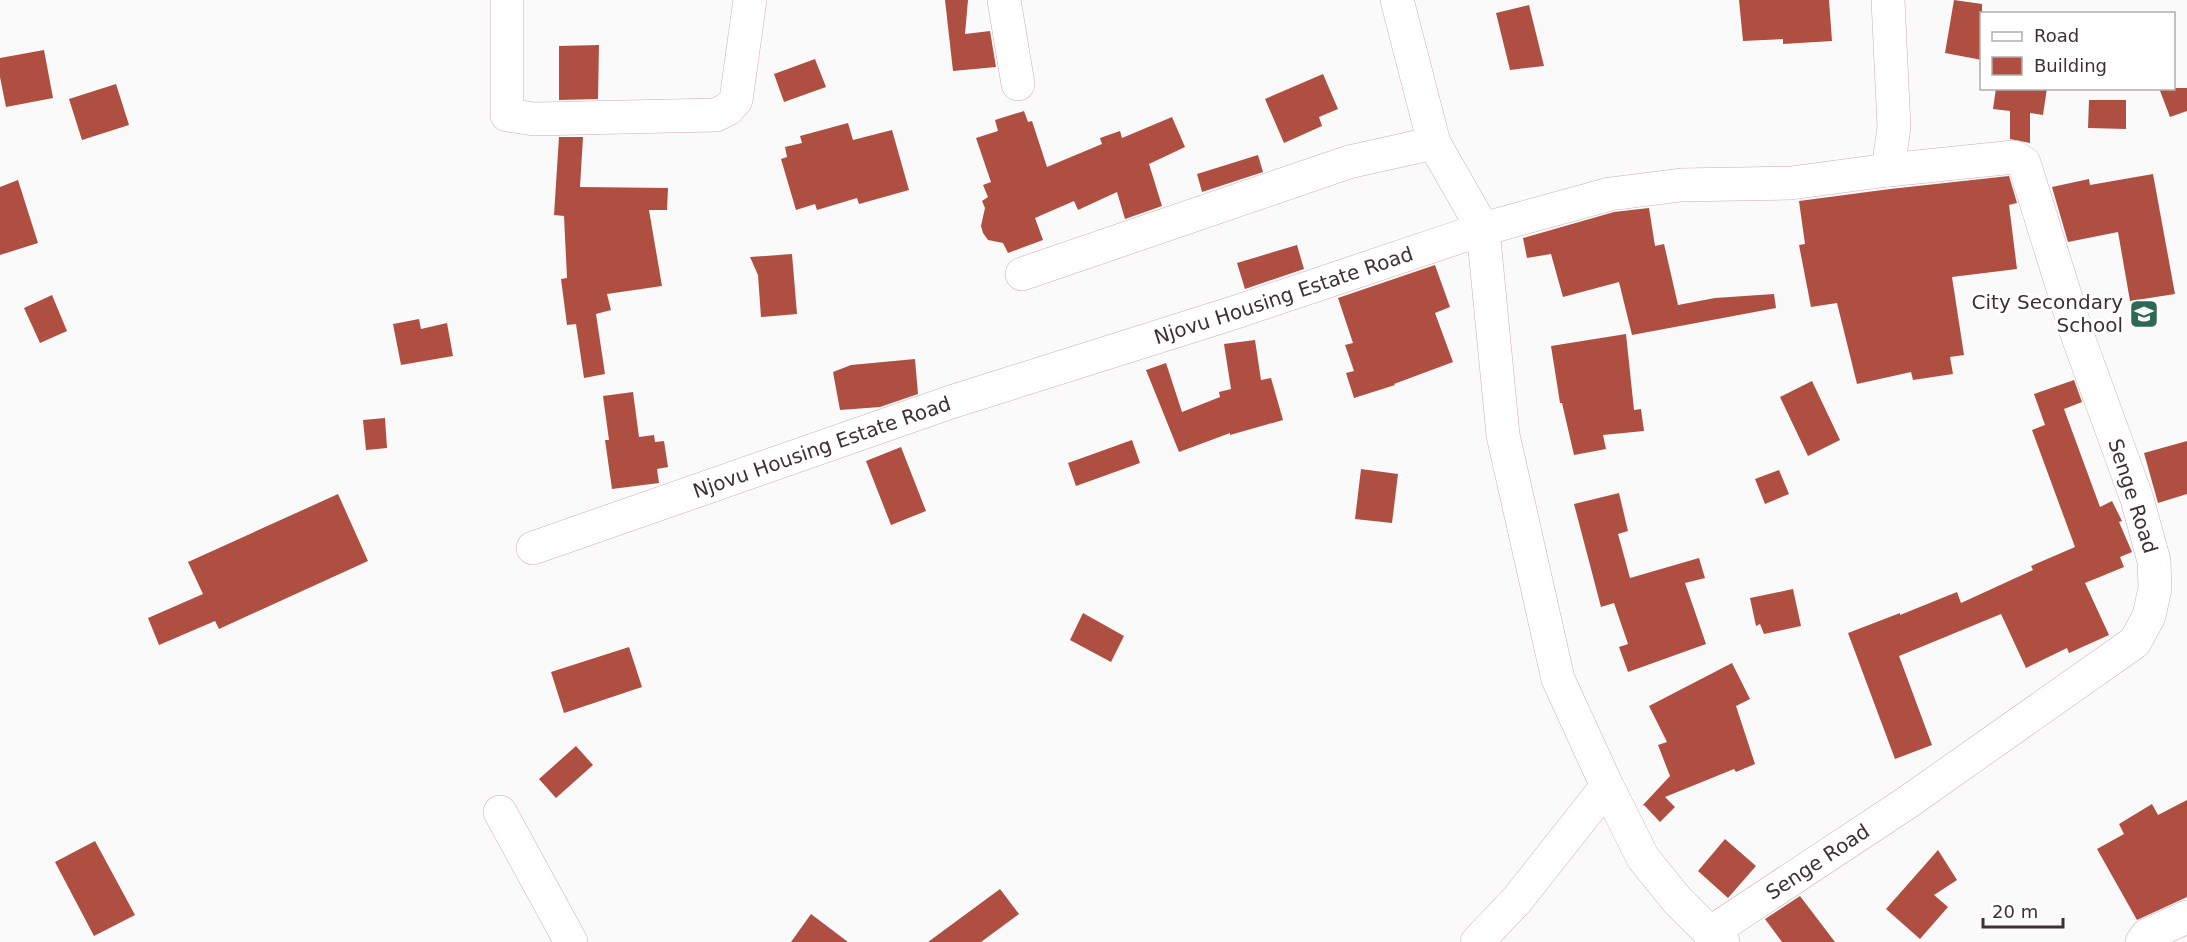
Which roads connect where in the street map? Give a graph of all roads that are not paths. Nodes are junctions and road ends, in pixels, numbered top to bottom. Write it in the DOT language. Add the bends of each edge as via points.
graph roads {
  1 [pos="507,0"];
  2 [pos="750,0"];
  3 [pos="1004,0"];
  4 [pos="1397,0"];
  5 [pos="1888,0"];
  6 [pos="1018,84"];
  7 [pos="1434,143"];
  8 [pos="1887,170"];
  9 [pos="1483,229"];
  10 [pos="1022,273"];
  11 [pos="533,548"];
  12 [pos="1607,786"];
  13 [pos="500,812"];
  14 [pos="2187,917"];
  15 [pos="1716,938"];
  16 [pos="571,942"];
  17 [pos="1477,942"];
  18 [pos="2142,942"];
  1 -- 2 [label="street" via="507,115 534,119 716,115 728,109 736,100"];
  3 -- 6 [label="street"];
  4 -- 7 [label="street"];
  5 -- 8 [label="street" via="1894,128"];
  7 -- 9 [label="street"];
  7 -- 10 [label="street" via="1349,162"];
  8 -- 9 [label="street, Njovu Housing Estate Road" via="1791,183 1681,185 1610,194"];
  8 -- 15 [label="street, Senge Road" via="2014,158 2024,163 2078,338 2144,523 2154,561 2155,588 2149,616 2135,642"];
  9 -- 11 [label="street, Njovu Housing Estate Road" via="951,402"];
  9 -- 12 [label="street" via="1503,435 1558,679"];
  12 -- 15 [label="street" via="1643,858 1677,900"];
  12 -- 17 [label="street" via="1516,900"];
  13 -- 16 [label="street"];
  14 -- 18 [label="street" via="2147,935"];
}
